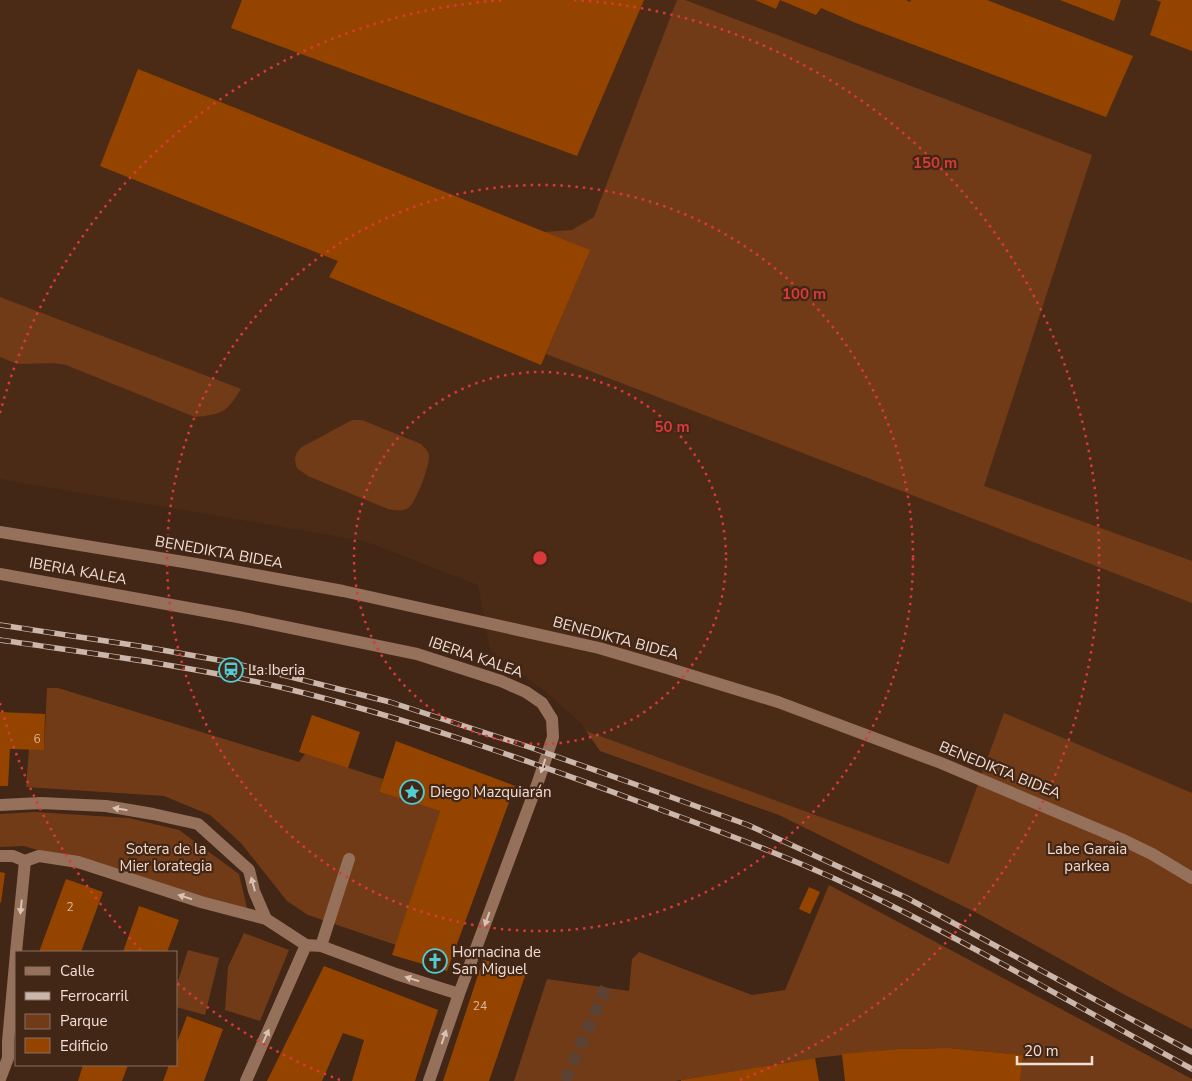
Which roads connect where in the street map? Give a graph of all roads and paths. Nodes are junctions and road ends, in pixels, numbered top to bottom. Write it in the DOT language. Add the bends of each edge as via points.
graph roads {
  1 [pos="0,532"];
  2 [pos="0,574"];
  3 [pos="0,805"];
  4 [pos="0,856"];
  5 [pos="349,859"];
  6 [pos="25,861"];
  7 [pos="1192,878"];
  8 [pos="266,919"];
  9 [pos="306,945"];
  10 [pos="321,946"];
  11 [pos="16,951"];
  12 [pos="15,964"];
  13 [pos="459,994"];
  14 [pos="0,1079"];
  15 [pos="246,1081"];
  16 [pos="428,1081"];
  1 -- 7 [label="street, BENEDIKTA BIDEA" via="343,591 599,648 778,702 941,763 1083,822 1152,854"];
  2 -- 13 [label="street, IBERIA KALEA, one-way" via="228,615 417,654 501,681 542,703 552,719 553,737"];
  8 -- 3 [label="street, one-way" via="249,870 198,824 106,806"];
  4 -- 6 [label="street" via="13,856"];
  5 -- 10 [label="street"];
  8 -- 6 [label="street, one-way" via="201,902 78,862 39,856"];
  6 -- 11 [label="street, one-way"];
  8 -- 9 [label="street"];
  9 -- 10 [label="street"];
  15 -- 9 [label="street, one-way"];
  13 -- 10 [label="street, one-way"];
  12 -- 14 [label="street" via="8,1058"];
  16 -- 13 [label="street, IBERIA KALEA, one-way"];
}
